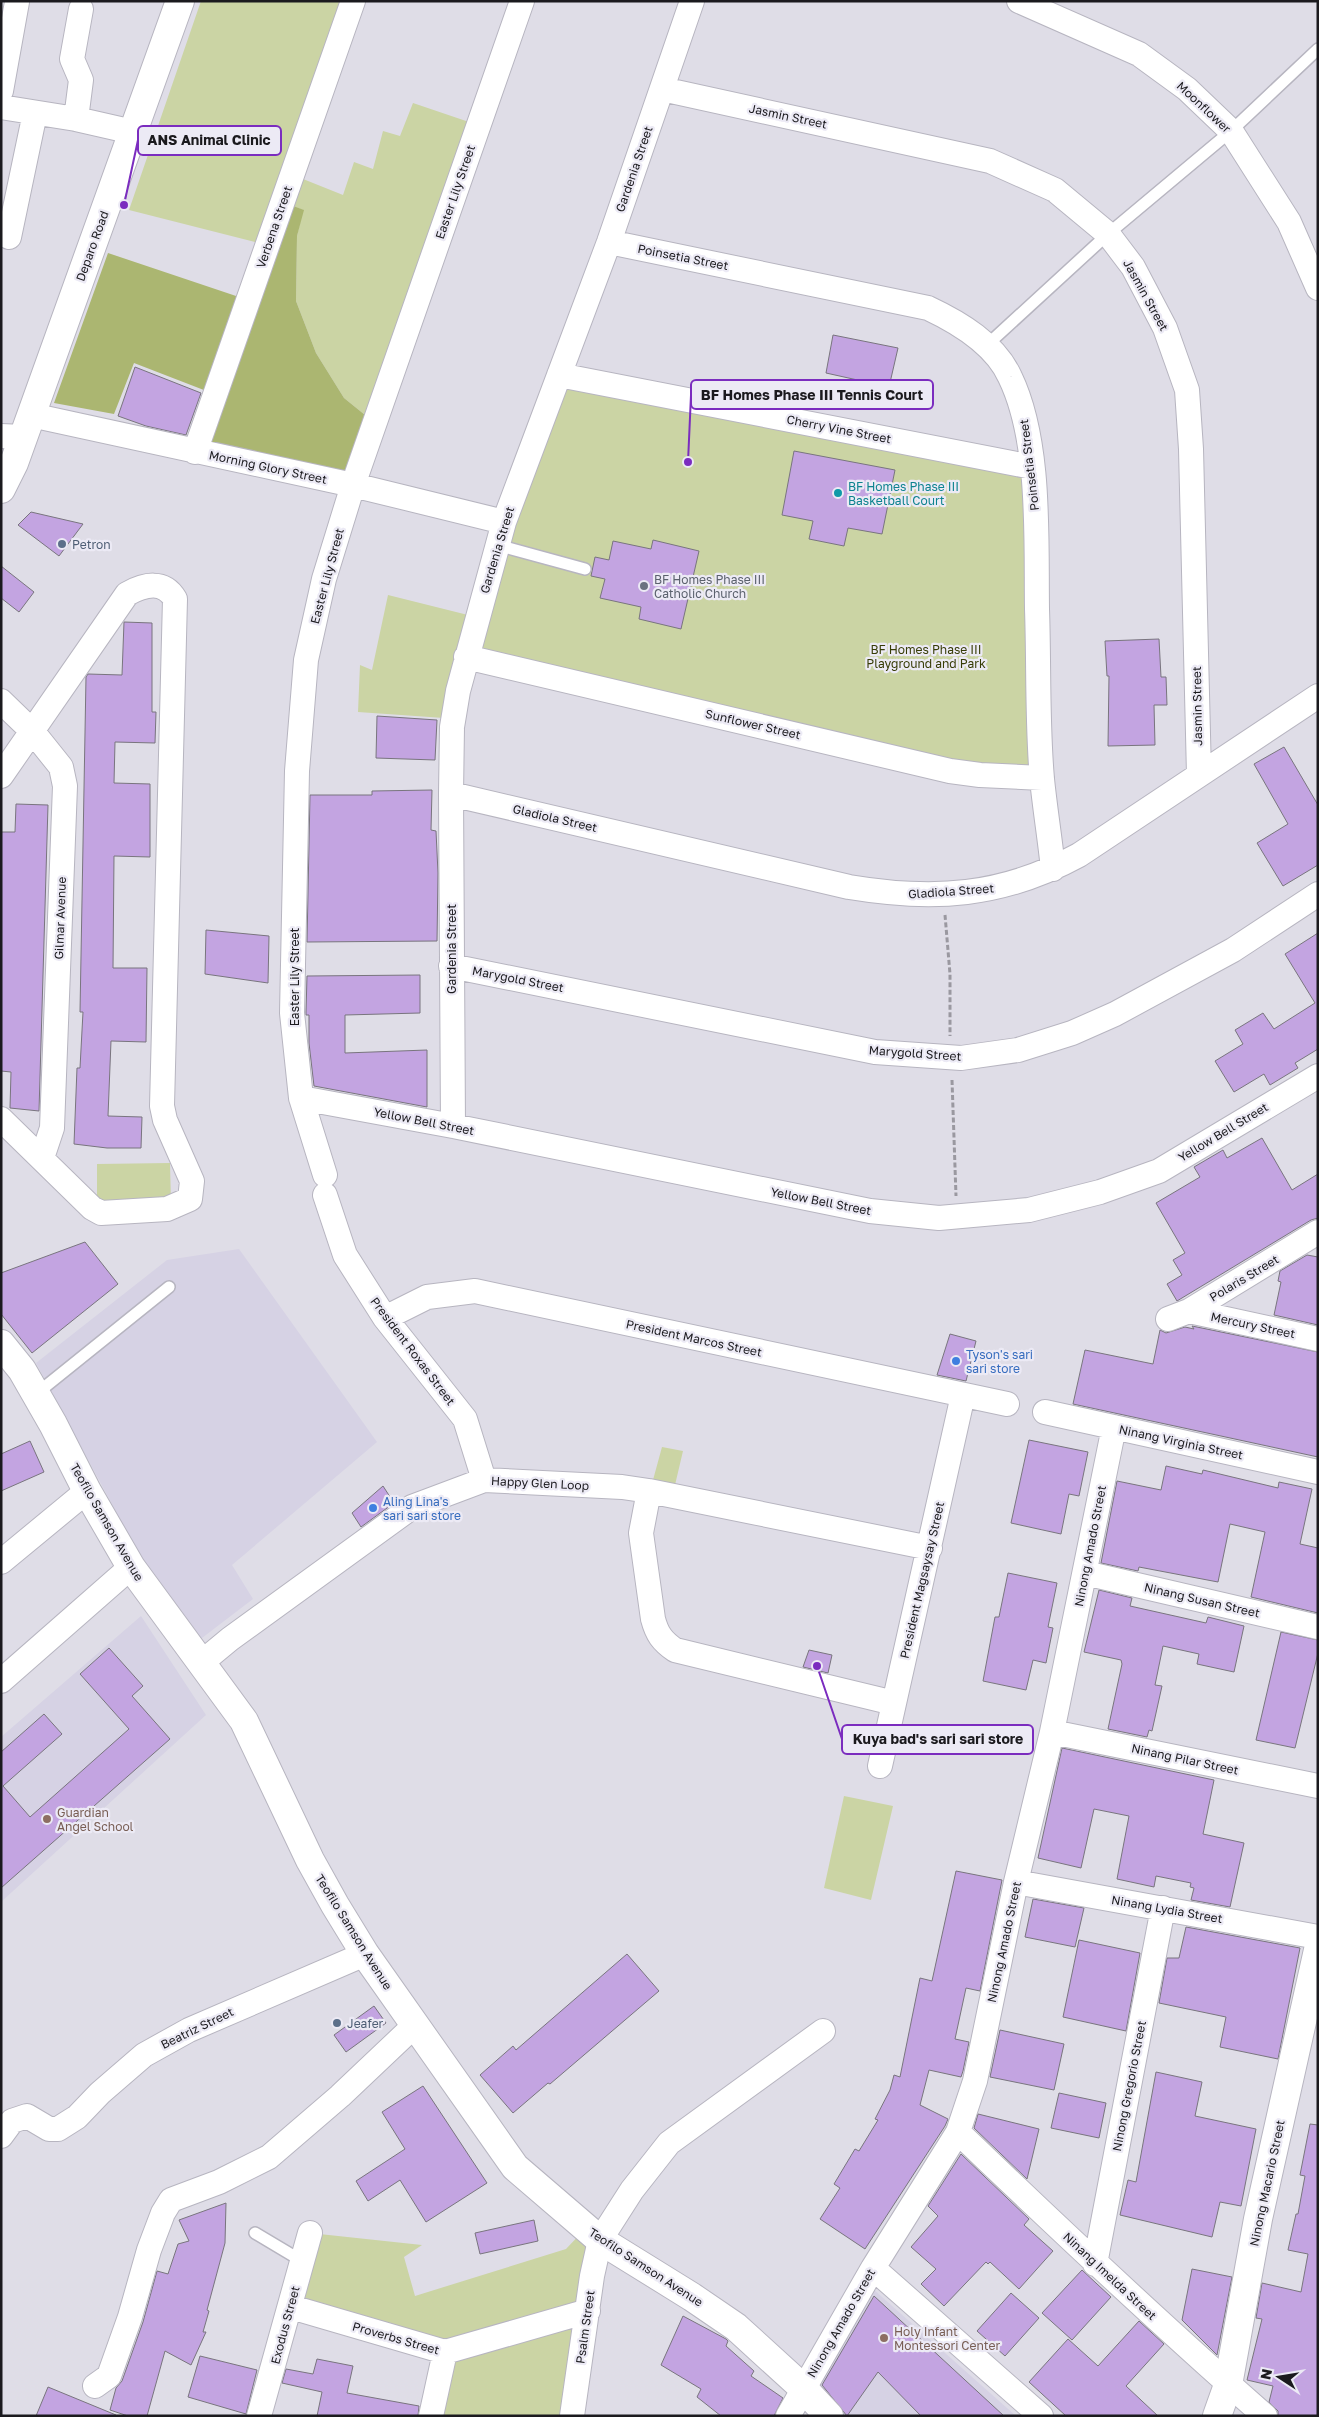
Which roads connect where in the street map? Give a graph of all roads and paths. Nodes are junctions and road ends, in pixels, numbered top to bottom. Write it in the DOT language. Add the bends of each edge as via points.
graph roads {
  1 [pos="180,1"];
  2 [pos="353,1"];
  3 [pos="522,1"];
  4 [pos="692,1"];
  5 [pos="1019,1"];
  6 [pos="17,2"];
  7 [pos="81,9"];
  8 [pos="1318,49"];
  9 [pos="662,88"];
  10 [pos="1,91"];
  11 [pos="1,107"];
  12 [pos="35,113"];
  13 [pos="76,119"];
  14 [pos="1231,131"];
  15 [pos="133,132"];
  16 [pos="1108,234"];
  17 [pos="9,237"];
  18 [pos="609,242"];
  19 [pos="1318,288"];
  20 [pos="987,345"];
  21 [pos="559,375"];
  22 [pos="19,429"];
  23 [pos="196,452"];
  24 [pos="1032,467"];
  25 [pos="353,485"];
  26 [pos="1,489"];
  27 [pos="504,522"];
  28 [pos="497,546"];
  29 [pos="585,569"];
  30 [pos="466,657"];
  31 [pos="1318,696"];
  32 [pos="1,701"];
  33 [pos="33,732"];
  34 [pos="1199,775"];
  35 [pos="1,776"];
  36 [pos="1042,778"];
  37 [pos="451,794"];
  38 [pos="1054,869"];
  39 [pos="943,894"];
  40 [pos="1318,894"];
  41 [pos="451,966"];
  42 [pos="951,1057"];
  43 [pos="1318,1076"];
  44 [pos="301,1098"];
  45 [pos="1,1119"];
  46 [pos="453,1126"];
  47 [pos="42,1158"];
  48 [pos="325,1185"];
  49 [pos="956,1216"];
  50 [pos="1318,1232"];
  51 [pos="1292,1248"];
  52 [pos="1318,1253"];
  53 [pos="169,1287"];
  54 [pos="1178,1315"];
  55 [pos="385,1318"];
  56 [pos="1318,1339"];
  57 [pos="1,1344"];
  58 [pos="36,1394"];
  59 [pos="963,1395"];
  60 [pos="1006,1404"];
  61 [pos="1045,1412"];
  62 [pos="1114,1427"];
  63 [pos="1318,1472"];
  64 [pos="484,1480"];
  65 [pos="87,1491"];
  66 [pos="649,1491"];
  67 [pos="930,1548"];
  68 [pos="1,1562"];
  69 [pos="131,1566"];
  70 [pos="1085,1572"];
  71 [pos="1318,1627"];
  72 [pos="201,1663"];
  73 [pos="1,1681"];
  74 [pos="894,1703"];
  75 [pos="1052,1732"];
  76 [pos="880,1766"];
  77 [pos="1318,1786"];
  78 [pos="1016,1882"];
  79 [pos="1163,1908"];
  80 [pos="1318,1937"];
  81 [pos="1318,1950"];
  82 [pos="365,1954"];
  83 [pos="415,2025"];
  84 [pos="822,2031"];
  85 [pos="958,2132"];
  86 [pos="1,2136"];
  87 [pos="255,2233"];
  88 [pos="310,2233"];
  89 [pos="600,2240"];
  90 [pos="302,2261"];
  91 [pos="1095,2264"];
  92 [pos="873,2268"];
  93 [pos="291,2307"];
  94 [pos="588,2311"];
  95 [pos="445,2352"];
  96 [pos="1228,2385"];
  97 [pos="95,2386"];
  98 [pos="802,2388"];
  99 [pos="259,2416"];
  100 [pos="430,2416"];
  101 [pos="572,2416"];
  102 [pos="788,2416"];
  103 [pos="829,2416"];
  104 [pos="1041,2416"];
  105 [pos="1217,2416"];
  106 [pos="1265,2416"];
  1 -- 15 [label="main road, Deparo Road"];
  2 -- 23 [label="street, Verbena Street"];
  3 -- 25 [label="street, Easter Lily Street"];
  4 -- 9 [label="street, Gardenia Street"];
  5 -- 14 [label="street, Moonflower" via="1139,54 1187,88"];
  6 -- 10 [label="street"];
  7 -- 13 [label="street" via="72,60 81,80"];
  8 -- 14 [label="lane"];
  9 -- 16 [label="street, Jasmin Street" via="990,161 1055,190"];
  9 -- 18 [label="street, Gardenia Street"];
  11 -- 12 [label="street"];
  12 -- 13 [label="street"];
  12 -- 17 [label="street"];
  13 -- 15 [label="street"];
  14 -- 16 [label="lane"];
  14 -- 19 [label="street, Moonflower" via="1289,222"];
  15 -- 22 [label="main road, Deparo Road"];
  16 -- 20 [label="lane"];
  16 -- 34 [label="street, Jasmin Street" via="1133,268 1165,328 1186,390 1191,449"];
  18 -- 20 [label="street, Poinsetia Street" via="928,308 957,321"];
  18 -- 21 [label="street, Gardenia Street"];
  20 -- 24 [label="street, Poinsetia Street" via="1010,376 1023,412"];
  21 -- 24 [label="street, Cherry Vine Street"];
  21 -- 27 [label="street, Gardenia Street"];
  22 -- 23 [label="street, Morning Glory Street"];
  22 -- 26 [label="main road, Deparo Road"];
  23 -- 25 [label="street, Morning Glory Street"];
  24 -- 36 [label="street, Poinsetia Street"];
  25 -- 27 [label="street, Morning Glory Street"];
  25 -- 44 [label="street, Easter Lily Street" via="324,579 306,660 297,771 292,1013"];
  27 -- 28 [label="street, Gardenia Street"];
  28 -- 29 [label="lane"];
  28 -- 30 [label="street, Gardenia Street"];
  30 -- 36 [label="street, Sunflower Street" via="950,771"];
  30 -- 37 [label="street, Gardenia Street" via="452,727"];
  31 -- 34 [label="street, Gladiola Street"];
  32 -- 33 [label="street, Gilmar Avenue"];
  33 -- 35 [label="street"];
  33 -- 47 [label="street, Gilmar Avenue" via="61,767 65,786 52,1128"];
  33 -- 47 [label="street" via="128,594 142,586 161,586 170,591 175,600 162,1106 192,1181 190,1198 167,1209 101,1213"];
  34 -- 38 [label="street, Gladiola Street"];
  36 -- 38 [label="street, Poinsetia Street"];
  37 -- 39 [label="street, Gladiola Street" via="849,887 904,895"];
  37 -- 41 [label="street, Gardenia Street"];
  38 -- 39 [label="street, Gladiola Street" via="1004,887"];
  39 -- 42 [label="path" via="950,974"];
  40 -- 42 [label="street, Marygold Street" via="1233,950 1115,1014 1072,1033 1018,1050"];
  41 -- 42 [label="street, Marygold Street" via="875,1052"];
  41 -- 46 [label="street, Gardenia Street"];
  42 -- 49 [label="path"];
  43 -- 49 [label="street, Yellow Bell Street" via="1159,1171 1100,1192 1029,1210"];
  44 -- 46 [label="street, Yellow Bell Street"];
  44 -- 48 [label="street, Easter Lily Street"];
  45 -- 47 [label="street"];
  46 -- 49 [label="street, Yellow Bell Street" via="870,1211 939,1218"];
  48 -- 55 [label="street, President Roxas Street" via="345,1255"];
  50 -- 51 [label="street, Polaris Street"];
  51 -- 52 [label="street"];
  51 -- 54 [label="street, Polaris Street"];
  53 -- 58 [label="lane"];
  54 -- 56 [label="street, Mercury Street"];
  55 -- 59 [label="street, President Marcos Street" via="427,1297 475,1291"];
  55 -- 64 [label="street, President Roxas Street" via="465,1419"];
  57 -- 58 [label="main road, Teofilo Samson Avenue"];
  58 -- 65 [label="main road, Teofilo Samson Avenue"];
  59 -- 60 [label="street, President Marcos Street"];
  59 -- 67 [label="street, President Magsaysay Street"];
  61 -- 62 [label="street, Ninang Virginia Street"];
  62 -- 63 [label="street, Ninang Virginia Street"];
  62 -- 70 [label="street, Ninong Amado Street"];
  64 -- 66 [label="street, Happy Glen Loop"];
  64 -- 72 [label="street, Happy Glen Loop" via="412,1506"];
  65 -- 68 [label="street"];
  65 -- 69 [label="main road, Teofilo Samson Avenue"];
  66 -- 67 [label="street, Happy Glen Loop"];
  66 -- 74 [label="street" via="641,1533 653,1619 656,1633 663,1641 675,1650"];
  67 -- 74 [label="street, President Magsaysay Street"];
  69 -- 72 [label="main road, Teofilo Samson Avenue"];
  69 -- 73 [label="street"];
  70 -- 71 [label="street, Ninang Susan Street"];
  70 -- 75 [label="street, Ninong Amado Street"];
  72 -- 82 [label="main road, Teofilo Samson Avenue" via="244,1721 310,1860"];
  74 -- 76 [label="street, President Magsaysay Street"];
  75 -- 77 [label="street, Ninang Pilar Street"];
  75 -- 78 [label="street, Ninong Amado Street"];
  78 -- 79 [label="street, Ninang Lydia Street"];
  78 -- 85 [label="street, Ninong Amado Street" via="974,2081"];
  79 -- 80 [label="street, Ninang Lydia Street"];
  79 -- 91 [label="street, Ninong Gregorio Street"];
  81 -- 96 [label="main road, Ninong Macario Street" via="1258,2219"];
  82 -- 83 [label="main road, Teofilo Samson Avenue"];
  82 -- 86 [label="street, Beatriz Street" via="188,2030 144,2055 66,2125 49,2129 27,2116 12,2121"];
  83 -- 89 [label="main road, Teofilo Samson Avenue" via="515,2166"];
  83 -- 97 [label="street" via="340,2096 268,2157 219,2182 171,2200 149,2250 109,2376"];
  84 -- 89 [label="street" via="669,2143 632,2190"];
  85 -- 91 [label="street, Ninang Imelda Street"];
  85 -- 92 [label="street, Ninong Amado Street"];
  87 -- 90 [label="lane"];
  88 -- 90 [label="street, Exodus Street"];
  89 -- 94 [label="street, Psalm Street"];
  89 -- 98 [label="main road, Teofilo Samson Avenue" via="736,2327"];
  90 -- 93 [label="street, Exodus Street"];
  91 -- 96 [label="street, Ninang Imelda Street"];
  92 -- 98 [label="street, Ninong Amado Street"];
  92 -- 104 [label="street"];
  93 -- 95 [label="street, Proverbs Street"];
  93 -- 99 [label="street, Exodus Street"];
  94 -- 95 [label="street, Proverbs Street"];
  94 -- 101 [label="street, Psalm Street"];
  95 -- 100 [label="street"];
  96 -- 105 [label="main road, Ninong Macario Street"];
  96 -- 106 [label="street, Ninang Imelda Street"];
  98 -- 102 [label="street, Ninong Amado Street"];
  98 -- 103 [label="main road, Teofilo Samson Avenue"];
}
